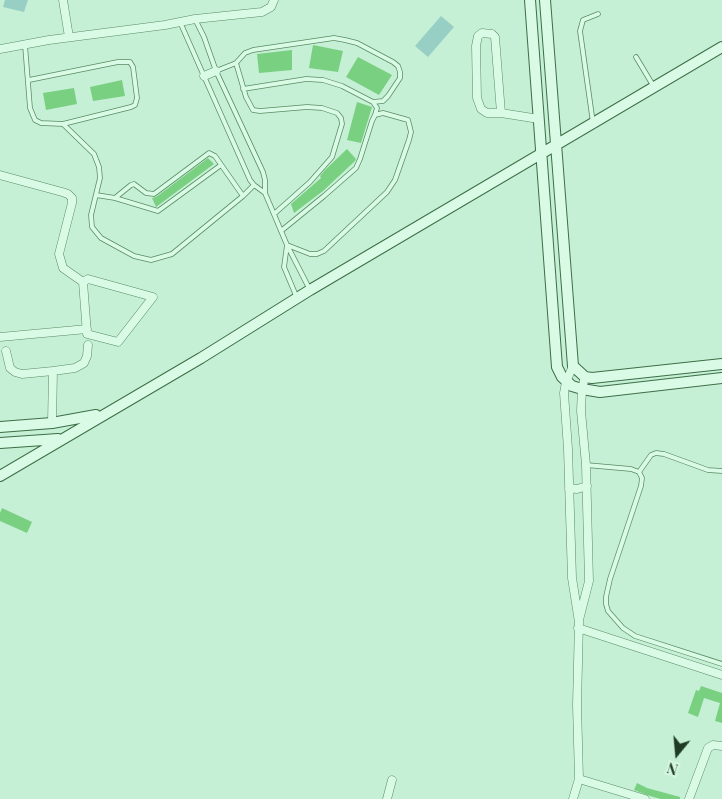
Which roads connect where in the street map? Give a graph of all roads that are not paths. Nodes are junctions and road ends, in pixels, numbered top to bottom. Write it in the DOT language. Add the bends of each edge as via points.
graph roads {
  1 [pos="63,0"];
  2 [pos="274,0"];
  3 [pos="530,0"];
  4 [pos="545,0"];
  5 [pos="598,14"];
  6 [pos="195,19"];
  7 [pos="180,22"];
  8 [pos="69,37"];
  9 [pos="25,45"];
  10 [pos="722,47"];
  11 [pos="0,49"];
  12 [pos="636,57"];
  13 [pos="236,63"];
  14 [pos="216,70"];
  15 [pos="204,76"];
  16 [pos="29,80"];
  17 [pos="654,87"];
  18 [pos="243,89"];
  19 [pos="373,102"];
  20 [pos="501,113"];
  21 [pos="376,115"];
  22 [pos="539,119"];
  23 [pos="593,123"];
  24 [pos="63,124"];
  25 [pos="556,144"];
  26 [pos="542,153"];
  27 [pos="221,165"];
  28 [pos="0,175"];
  29 [pos="254,185"];
  30 [pos="265,193"];
  31 [pos="96,195"];
  32 [pos="243,196"];
  33 [pos="115,198"];
  34 [pos="274,214"];
  35 [pos="281,231"];
  36 [pos="287,245"];
  37 [pos="83,282"];
  38 [pos="310,290"];
  39 [pos="297,298"];
  40 [pos="87,329"];
  41 [pos="0,337"];
  42 [pos="88,345"];
  43 [pos="6,351"];
  44 [pos="722,364"];
  45 [pos="574,366"];
  46 [pos="53,371"];
  47 [pos="585,377"];
  48 [pos="722,378"];
  49 [pos="566,382"];
  50 [pos="582,389"];
  51 [pos="104,414"];
  52 [pos="52,423"];
  53 [pos="0,427"];
  54 [pos="61,439"];
  55 [pos="0,442"];
  56 [pos="568,443"];
  57 [pos="584,444"];
  58 [pos="586,465"];
  59 [pos="722,471"];
  60 [pos="640,472"];
  61 [pos="0,476"];
  62 [pos="587,486"];
  63 [pos="569,488"];
  64 [pos="571,541"];
  65 [pos="588,541"];
  66 [pos="578,625"];
  67 [pos="722,664"];
  68 [pos="722,676"];
  69 [pos="722,746"];
  70 [pos="579,779"];
  71 [pos="392,780"];
  72 [pos="387,799"];
  73 [pos="573,799"];
  74 [pos="645,799"];
  75 [pos="689,799"];
  1 -- 8 [label="street"];
  2 -- 6 [label="street" via="271,7 262,12"];
  3 -- 22 [label="street"];
  4 -- 25 [label="street"];
  5 -- 23 [label="lane" via="583,20 580,31"];
  6 -- 7 [label="street"];
  6 -- 14 [label="lane"];
  7 -- 8 [label="street"];
  7 -- 15 [label="lane"];
  8 -- 9 [label="street"];
  9 -- 11 [label="street"];
  9 -- 16 [label="lane"];
  10 -- 17 [label="street"];
  12 -- 17 [label="lane"];
  13 -- 14 [label="lane"];
  13 -- 18 [label="lane"];
  13 -- 19 [label="lane" via="244,53 253,50 334,38 357,43 398,66 400,72 400,78 388,96 383,101"];
  14 -- 15 [label="street"];
  14 -- 30 [label="lane" via="263,172"];
  15 -- 29 [label="lane"];
  16 -- 24 [label="lane" via="30,108 35,120"];
  16 -- 24 [label="lane" via="130,62 136,105"];
  17 -- 23 [label="street"];
  18 -- 19 [label="lane" via="306,79 323,80"];
  18 -- 34 [label="lane" via="253,110 322,108 336,112 341,118 332,157"];
  19 -- 21 [label="lane" via="377,108"];
  20 -- 20 [label="street" via="481,110 478,104 476,39 482,33 495,37"];
  20 -- 22 [label="street"];
  21 -- 35 [label="lane" via="356,168"];
  21 -- 36 [label="lane" via="383,113 408,120 410,125 409,140 395,180 387,192 324,251 310,254"];
  22 -- 26 [label="street"];
  23 -- 25 [label="street"];
  24 -- 31 [label="lane" via="94,154 100,178"];
  25 -- 26 [label="street"];
  25 -- 45 [label="street"];
  26 -- 38 [label="street"];
  26 -- 49 [label="street" via="557,367"];
  27 -- 32 [label="lane"];
  27 -- 33 [label="lane" via="158,211"];
  27 -- 33 [label="lane" via="209,153 154,194 131,184"];
  28 -- 37 [label="street" via="62,192 72,198 59,254 63,268"];
  29 -- 30 [label="lane"];
  29 -- 32 [label="lane"];
  30 -- 34 [label="lane"];
  31 -- 32 [label="lane" via="91,215 92,228 101,238 134,256 151,260 172,254"];
  31 -- 33 [label="lane"];
  34 -- 35 [label="lane"];
  35 -- 36 [label="lane"];
  36 -- 38 [label="lane"];
  36 -- 39 [label="lane" via="284,267"];
  37 -- 40 [label="street"];
  37 -- 40 [label="street" via="88,279 153,297 118,342 87,334"];
  38 -- 39 [label="street"];
  39 -- 51 [label="street"];
  40 -- 41 [label="street"];
  42 -- 46 [label="street" via="84,363 75,368"];
  43 -- 46 [label="street" via="10,368 15,372"];
  44 -- 47 [label="street"];
  45 -- 47 [label="street"];
  45 -- 49 [label="street"];
  46 -- 52 [label="street"];
  47 -- 50 [label="street"];
  48 -- 50 [label="street" via="600,392"];
  49 -- 50 [label="street"];
  49 -- 56 [label="street"];
  50 -- 57 [label="street"];
  51 -- 52 [label="street"];
  51 -- 54 [label="street"];
  52 -- 53 [label="street"];
  54 -- 55 [label="street"];
  54 -- 61 [label="street"];
  56 -- 57 [label="street"];
  56 -- 63 [label="street"];
  57 -- 58 [label="street"];
  58 -- 60 [label="lane"];
  58 -- 62 [label="street"];
  59 -- 60 [label="lane" via="708,470 656,453 651,455"];
  60 -- 67 [label="lane" via="641,486 610,579 608,611 635,636"];
  62 -- 63 [label="street"];
  62 -- 65 [label="street"];
  63 -- 64 [label="street"];
  64 -- 65 [label="street"];
  64 -- 66 [label="street"];
  65 -- 66 [label="street" via="589,581"];
  66 -- 68 [label="street"];
  66 -- 70 [label="street"];
  69 -- 75 [label="street" via="713,744 708,748"];
  70 -- 73 [label="street"];
  70 -- 74 [label="street"];
  71 -- 72 [label="street"];
}
